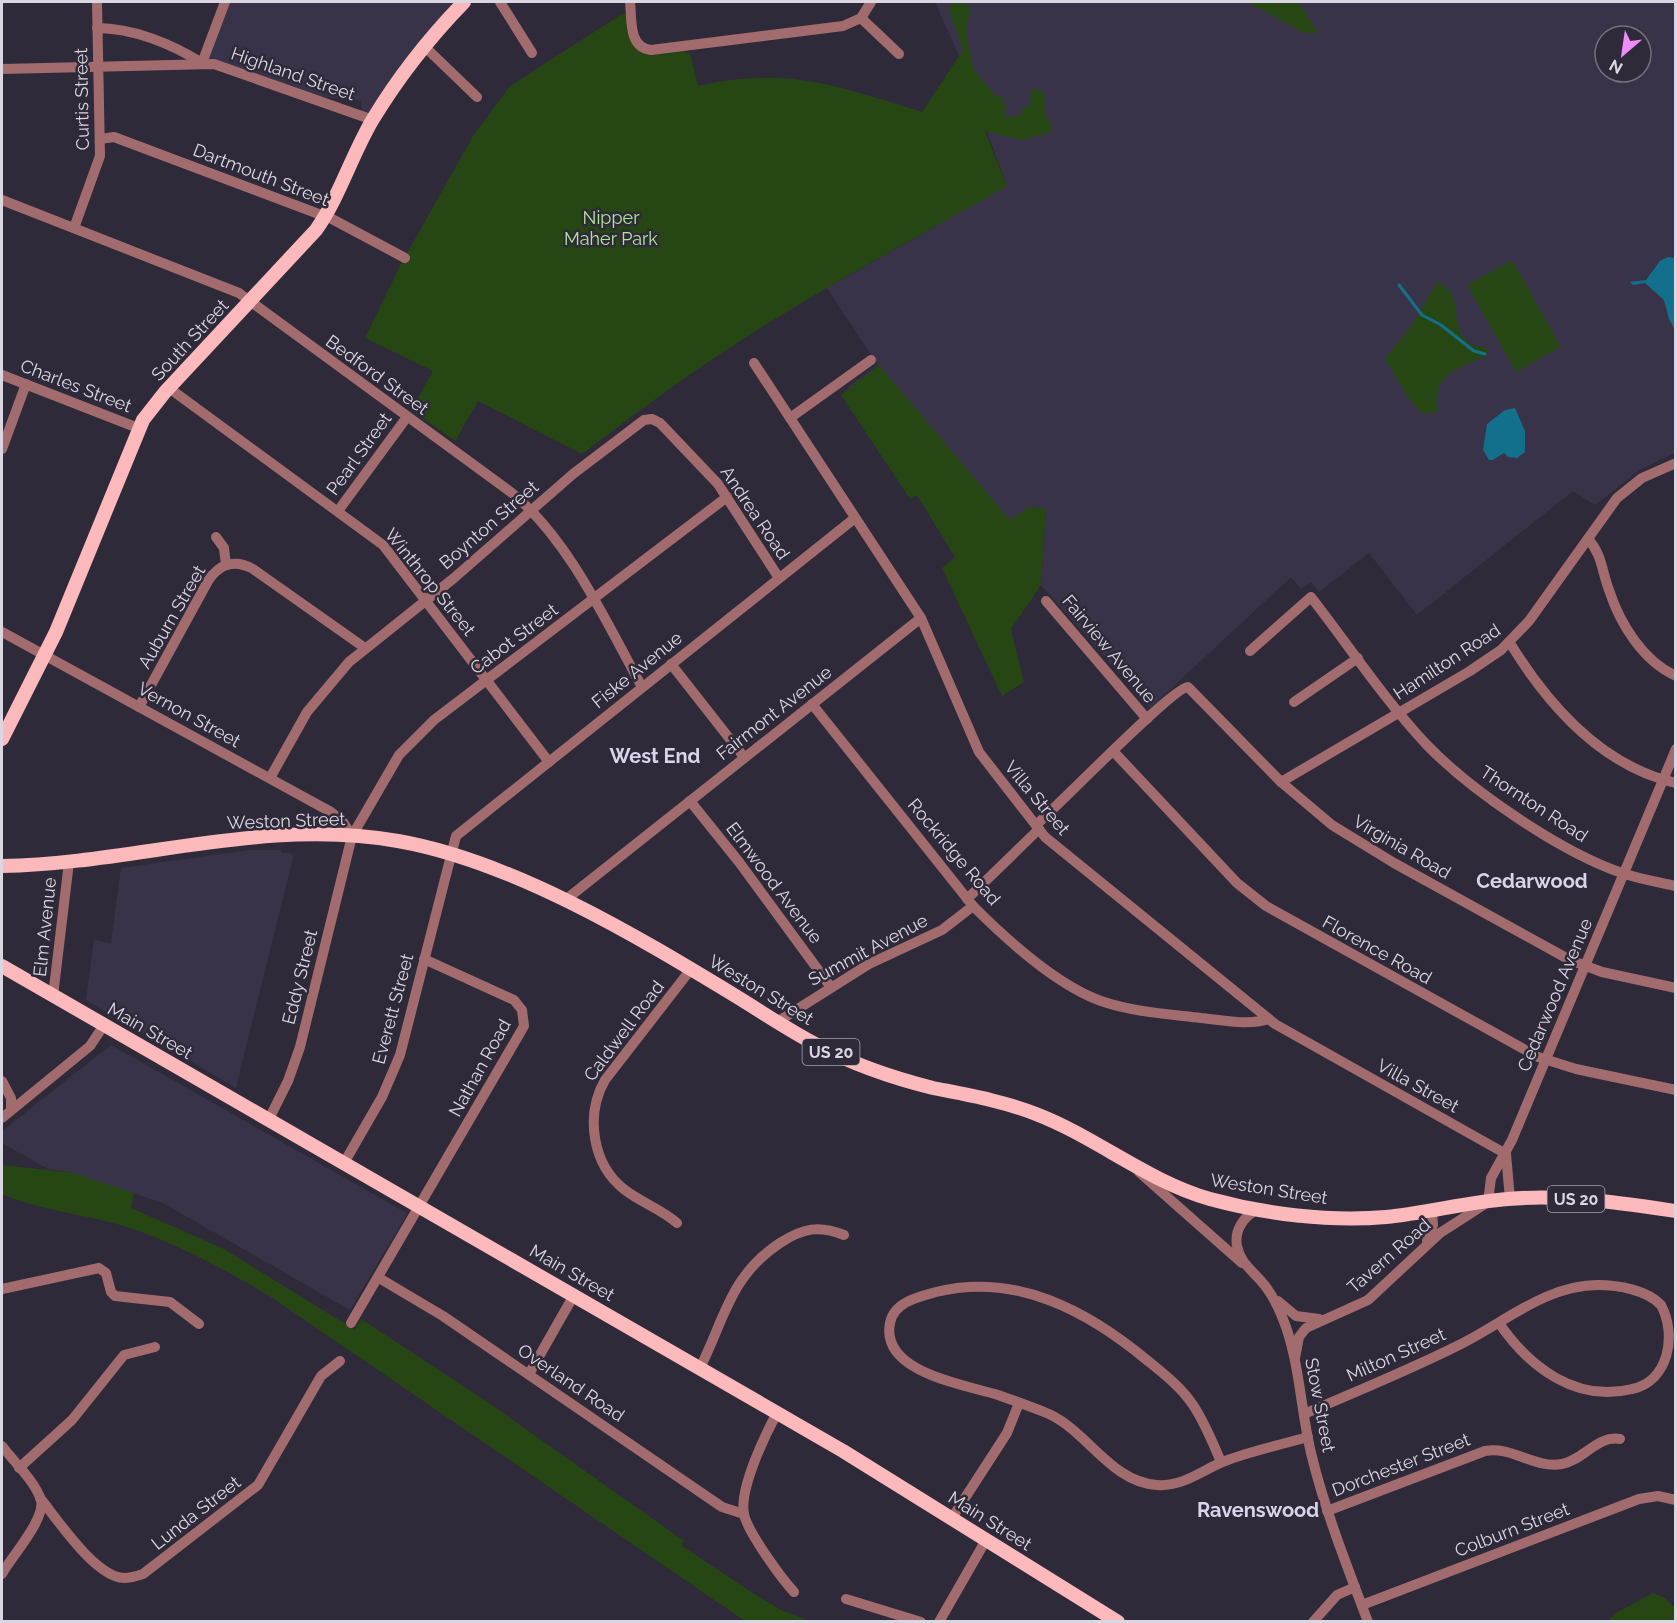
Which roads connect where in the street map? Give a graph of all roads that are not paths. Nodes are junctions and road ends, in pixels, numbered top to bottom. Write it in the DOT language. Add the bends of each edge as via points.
graph roads {
  1 [pos="97,2"];
  2 [pos="225,2"];
  3 [pos="464,2"];
  4 [pos="500,2"];
  5 [pos="630,2"];
  6 [pos="871,2"];
  7 [pos="861,18"];
  8 [pos="97,28"];
  9 [pos="424,46"];
  10 [pos="532,53"];
  11 [pos="899,54"];
  12 [pos="202,63"];
  13 [pos="98,66"];
  14 [pos="2,69"];
  15 [pos="477,96"];
  16 [pos="373,120"];
  17 [pos="100,139"];
  18 [pos="2,200"];
  19 [pos="325,217"];
  20 [pos="74,228"];
  21 [pos="405,258"];
  22 [pos="250,302"];
  23 [pos="872,360"];
  24 [pos="754,363"];
  25 [pos="2,375"];
  26 [pos="26,384"];
  27 [pos="169,388"];
  28 [pos="406,417"];
  29 [pos="790,418"];
  30 [pos="652,419"];
  31 [pos="138,428"];
  32 [pos="2,448"];
  33 [pos="1676,463"];
  34 [pos="727,497"];
  35 [pos="532,510"];
  36 [pos="338,511"];
  37 [pos="855,518"];
  38 [pos="216,537"];
  39 [pos="1588,539"];
  40 [pos="226,565"];
  41 [pos="779,578"];
  42 [pos="592,600"];
  43 [pos="426,601"];
  44 [pos="1046,601"];
  45 [pos="921,618"];
  46 [pos="2,632"];
  47 [pos="1510,643"];
  48 [pos="365,648"];
  49 [pos="1250,651"];
  50 [pos="45,656"];
  51 [pos="1358,658"];
  52 [pos="671,664"];
  53 [pos="1676,676"];
  54 [pos="487,680"];
  55 [pos="642,687"];
  56 [pos="1185,687"];
  57 [pos="1294,702"];
  58 [pos="812,704"];
  59 [pos="139,707"];
  60 [pos="1400,712"];
  61 [pos="1147,719"];
  62 [pos="2,739"];
  63 [pos="1676,749"];
  64 [pos="1114,752"];
  65 [pos="744,757"];
  66 [pos="549,762"];
  67 [pos="270,778"];
  68 [pos="1663,780"];
  69 [pos="1281,782"];
  70 [pos="1676,783"];
  71 [pos="690,801"];
  72 [pos="1038,827"];
  73 [pos="352,836"];
  74 [pos="449,854"];
  75 [pos="69,862"];
  76 [pos="2,866"];
  77 [pos="1624,874"];
  78 [pos="1676,886"];
  79 [pos="564,901"];
  80 [pos="970,902"];
  81 [pos="424,959"];
  82 [pos="2,966"];
  83 [pos="1584,966"];
  84 [pos="691,969"];
  85 [pos="830,986"];
  86 [pos="1676,988"];
  87 [pos="52,996"];
  88 [pos="1269,1019"];
  89 [pos="777,1022"];
  90 [pos="104,1025"];
  91 [pos="1545,1060"];
  92 [pos="2,1081"];
  93 [pos="1676,1090"];
  94 [pos="7,1107"];
  95 [pos="2,1118"];
  96 [pos="268,1121"];
  97 [pos="1506,1154"];
  98 [pos="1117,1156"];
  99 [pos="344,1164"];
  100 [pos="1509,1198"];
  101 [pos="1488,1202"];
  102 [pos="420,1206"];
  103 [pos="1258,1209"];
  104 [pos="1432,1211"];
  105 [pos="1676,1211"];
  106 [pos="677,1223"];
  107 [pos="844,1235"];
  108 [pos="1420,1251"];
  109 [pos="1251,1270"];
  110 [pos="379,1278"];
  111 [pos="1264,1285"];
  112 [pos="2,1289"];
  113 [pos="574,1295"];
  114 [pos="1320,1319"];
  115 [pos="351,1323"];
  116 [pos="1499,1323"];
  117 [pos="199,1324"];
  118 [pos="155,1347"];
  119 [pos="1295,1358"];
  120 [pos="340,1361"];
  121 [pos="700,1368"];
  122 [pos="529,1374"];
  123 [pos="1019,1403"];
  124 [pos="777,1413"];
  125 [pos="1304,1414"];
  126 [pos="1308,1437"];
  127 [pos="1620,1439"];
  128 [pos="2,1446"];
  129 [pos="1221,1462"];
  130 [pos="19,1468"];
  131 [pos="40,1498"];
  132 [pos="1676,1500"];
  133 [pos="1327,1511"];
  134 [pos="744,1514"];
  135 [pos="952,1518"];
  136 [pos="986,1540"];
  137 [pos="2,1574"];
  138 [pos="1355,1587"];
  139 [pos="794,1592"];
  140 [pos="846,1599"];
  141 [pos="1362,1605"];
  142 [pos="921,1622"];
  143 [pos="939,1622"];
  144 [pos="1118,1622"];
  145 [pos="1313,1622"];
  146 [pos="1368,1622"];
  1 -- 8 [label="street, Curtis Street"];
  2 -- 12 [label="street"];
  3 -- 9 [label="main road, South Street"];
  4 -- 10 [label="street"];
  5 -- 7 [label="street" via="634,37 641,48 651,50 843,26"];
  6 -- 7 [label="street"];
  7 -- 11 [label="street"];
  8 -- 12 [label="street, Highland Street" via="137,34"];
  8 -- 13 [label="street, Curtis Street"];
  9 -- 15 [label="street"];
  9 -- 16 [label="main road, South Street"];
  12 -- 13 [label="street, Highland Street"];
  12 -- 16 [label="street, Highland Street"];
  13 -- 14 [label="street, Highland Street"];
  13 -- 17 [label="street, Curtis Street"];
  16 -- 19 [label="main road, South Street"];
  17 -- 19 [label="street, Dartmouth Street" via="114,137"];
  17 -- 20 [label="street, Curtis Street" via="99,163"];
  18 -- 20 [label="street, Bedford Street"];
  19 -- 21 [label="street, Dartmouth Street"];
  19 -- 22 [label="main road, South Street"];
  20 -- 22 [label="street, Bedford Street" via="232,290"];
  22 -- 27 [label="main road, South Street"];
  22 -- 28 [label="street, Bedford Street"];
  23 -- 29 [label="street"];
  24 -- 29 [label="street, Villa Street"];
  25 -- 26 [label="street, Charles Street"];
  26 -- 31 [label="street, Charles Street"];
  26 -- 32 [label="street"];
  27 -- 31 [label="main road, South Street"];
  27 -- 36 [label="street, Winthrop Street"];
  28 -- 35 [label="street, Bedford Street"];
  28 -- 36 [label="street, Pearl Street"];
  29 -- 37 [label="street, Villa Street"];
  30 -- 34 [label="street, Andrea Road"];
  30 -- 35 [label="street, Boynton Street" via="624,434"];
  31 -- 50 [label="main road, South Street"];
  33 -- 39 [label="street, Hamilton Road" via="1649,474 1622,493"];
  34 -- 41 [label="street, Andrea Road"];
  34 -- 42 [label="street, Cabot Street"];
  35 -- 42 [label="street, Bedford Street" via="562,547"];
  35 -- 43 [label="street, Boynton Street"];
  36 -- 43 [label="street, Winthrop Street" via="383,545"];
  37 -- 41 [label="street, Fiske Avenue"];
  37 -- 45 [label="street, Villa Street"];
  38 -- 40 [label="street" via="224,548"];
  39 -- 47 [label="street, Hamilton Road"];
  39 -- 53 [label="street" via="1598,552 1610,594 1628,628 1651,661"];
  40 -- 48 [label="street, Auburn Street" via="249,567"];
  40 -- 59 [label="street, Auburn Street" via="208,580"];
  41 -- 52 [label="street, Fiske Avenue"];
  42 -- 54 [label="street, Cabot Street"];
  42 -- 55 [label="street, Bedford Street"];
  43 -- 48 [label="street, Boynton Street"];
  43 -- 54 [label="street, Winthrop Street"];
  44 -- 61 [label="street, Fairview Avenue"];
  45 -- 58 [label="street, Fairmont Avenue"];
  45 -- 72 [label="street, Villa Street" via="974,743"];
  46 -- 50 [label="street, Vernon Street"];
  47 -- 60 [label="street, Hamilton Road"];
  47 -- 68 [label="street" via="1536,683 1572,724 1602,748"];
  48 -- 67 [label="street, Boynton Street" via="318,698"];
  49 -- 51 [label="street, Thornton Road" via="1311,597"];
  50 -- 59 [label="street, Vernon Street"];
  50 -- 62 [label="main road, South Street"];
  51 -- 57 [label="street"];
  51 -- 60 [label="street, Thornton Road"];
  52 -- 55 [label="street, Fiske Avenue"];
  52 -- 65 [label="street"];
  54 -- 66 [label="street, Winthrop Street"];
  54 -- 73 [label="street, Cabot Street" via="407,745"];
  55 -- 66 [label="street, Fiske Avenue"];
  56 -- 61 [label="street, Summit Avenue"];
  56 -- 69 [label="street, Virginia Road" via="1194,690"];
  58 -- 65 [label="street, Fairmont Avenue"];
  58 -- 80 [label="street, Rockridge Road"];
  59 -- 67 [label="street, Vernon Street"];
  60 -- 69 [label="street, Hamilton Road"];
  60 -- 77 [label="street, Thornton Road" via="1437,754 1495,802"];
  61 -- 64 [label="street, Summit Avenue"];
  63 -- 68 [label="street, Cedarwood Avenue"];
  64 -- 72 [label="street, Summit Avenue"];
  64 -- 91 [label="street, Florence Road" via="1237,883 1266,906"];
  65 -- 71 [label="street, Fairmont Avenue"];
  66 -- 74 [label="street, Fiske Avenue" via="458,833"];
  67 -- 73 [label="street, Vernon Street" via="334,814"];
  68 -- 70 [label="street"];
  68 -- 77 [label="street, Cedarwood Avenue"];
  69 -- 83 [label="street, Virginia Road" via="1349,836"];
  71 -- 79 [label="street, Fairmont Avenue"];
  71 -- 85 [label="street, Elmwood Avenue"];
  72 -- 80 [label="street, Summit Avenue"];
  72 -- 88 [label="street, Villa Street" via="1059,849"];
  73 -- 74 [label="main road, Weston Street / US 20" via="400,841"];
  73 -- 75 [label="main road, Weston Street / US 20" via="246,838"];
  73 -- 96 [label="street, Eddy Street" via="300,1047"];
  74 -- 79 [label="main road, Weston Street / US 20"];
  74 -- 81 [label="street, Everett Street"];
  75 -- 76 [label="main road, Weston Street / US 20"];
  75 -- 87 [label="street, Elm Avenue"];
  77 -- 78 [label="street, Thornton Road"];
  77 -- 83 [label="street, Cedarwood Avenue"];
  79 -- 84 [label="main road, Weston Street / US 20"];
  80 -- 85 [label="street, Summit Avenue" via="942,930"];
  80 -- 88 [label="street, Rockridge Road" via="1052,973 1093,998 1160,1013 1246,1022"];
  81 -- 99 [label="street, Everett Street" via="394,1072"];
  81 -- 102 [label="street, Nathan Road" via="514,1000 525,1023"];
  82 -- 87 [label="main road, Main Street"];
  83 -- 86 [label="street, Virginia Road"];
  83 -- 91 [label="street, Cedarwood Avenue"];
  84 -- 89 [label="main road, Weston Street / US 20"];
  84 -- 106 [label="street, Caldwell Road" via="605,1080 597,1097 593,1122 598,1152 618,1184"];
  85 -- 89 [label="street, Summit Avenue"];
  87 -- 90 [label="main road, Main Street"];
  88 -- 97 [label="street, Villa Street"];
  89 -- 98 [label="main road, Weston Street / US 20" via="867,1068 1018,1107"];
  90 -- 94 [label="street" via="90,1046"];
  90 -- 96 [label="main road, Main Street"];
  91 -- 93 [label="street, Florence Road"];
  91 -- 97 [label="street, Cedarwood Avenue"];
  92 -- 94 [label="street" via="11,1098"];
  94 -- 95 [label="street"];
  96 -- 99 [label="main road, Main Street"];
  97 -- 100 [label="street, Cedarwood Avenue"];
  97 -- 101 [label="street, Cedarwood Avenue" via="1491,1178"];
  98 -- 103 [label="main road, Weston Street / US 20" via="1188,1192"];
  98 -- 109 [label="street"];
  99 -- 102 [label="main road, Main Street"];
  100 -- 101 [label="main road, Weston Street / US 20"];
  100 -- 105 [label="main road, Weston Street / US 20" via="1589,1200"];
  101 -- 104 [label="main road, Weston Street / US 20"];
  101 -- 108 [label="street, Tavern Road" via="1447,1227"];
  102 -- 110 [label="street"];
  102 -- 113 [label="main road, Main Street"];
  103 -- 104 [label="main road, Weston Street / US 20" via="1354,1218"];
  103 -- 109 [label="street, Stow Street" via="1242,1223 1236,1239 1240,1256"];
  104 -- 108 [label="street" via="1433,1228"];
  107 -- 121 [label="street" via="824,1228 806,1230 783,1241 756,1262 732,1293"];
  108 -- 114 [label="street, Tavern Road" via="1368,1300"];
  109 -- 111 [label="street, Stow Street"];
  110 -- 115 [label="street"];
  110 -- 122 [label="street, Overland Road"];
  111 -- 114 [label="street" via="1292,1314"];
  111 -- 119 [label="street, Stow Street" via="1280,1312"];
  112 -- 117 [label="street" via="99,1268 106,1273 115,1296 170,1302"];
  113 -- 121 [label="main road, Main Street"];
  113 -- 122 [label="street"];
  114 -- 119 [label="street, Tavern Road" via="1300,1334"];
  116 -- 116 [label="street, Milton Street" via="1543,1371 1597,1392 1626,1391 1649,1383 1666,1367 1675,1342 1672,1322 1656,1300 1606,1285 1552,1294"];
  116 -- 125 [label="street, Milton Street" via="1448,1351"];
  118 -- 130 [label="street" via="124,1355 72,1420"];
  119 -- 125 [label="street, Stow Street"];
  120 -- 131 [label="street, Lunda Street" via="323,1374 258,1485 143,1574 124,1578 106,1572"];
  121 -- 124 [label="main road, Main Street"];
  122 -- 134 [label="street, Overland Road" via="722,1507"];
  123 -- 129 [label="street" via="1068,1425 1112,1466 1140,1482 1160,1486 1179,1483"];
  123 -- 129 [label="street" via="941,1381 917,1369 892,1341 890,1325 895,1312 913,1299 966,1287 1020,1290 1056,1303 1119,1338 1181,1389 1201,1417"];
  123 -- 135 [label="street" via="1007,1433"];
  124 -- 134 [label="street" via="748,1483"];
  124 -- 135 [label="main road, Main Street"];
  125 -- 126 [label="street, Stow Street"];
  126 -- 129 [label="street"];
  126 -- 133 [label="street, Stow Street"];
  127 -- 133 [label="street, Dorchester Street" via="1606,1439 1574,1460 1559,1464 1539,1464 1503,1450 1485,1451"];
  128 -- 130 [label="street, Lunda Street"];
  130 -- 131 [label="street, Lunda Street"];
  131 -- 137 [label="street" via="42,1506 36,1521"];
  132 -- 141 [label="street, Colburn Street" via="1658,1496 1639,1499"];
  133 -- 138 [label="street, Stow Street"];
  134 -- 139 [label="street" via="748,1526"];
  135 -- 136 [label="main road, Main Street"];
  136 -- 143 [label="street"];
  136 -- 144 [label="main road, Main Street"];
  138 -- 141 [label="street, Stow Street"];
  138 -- 145 [label="street" via="1337,1595"];
  140 -- 142 [label="street"];
  141 -- 146 [label="street, Stow Street"];
}
